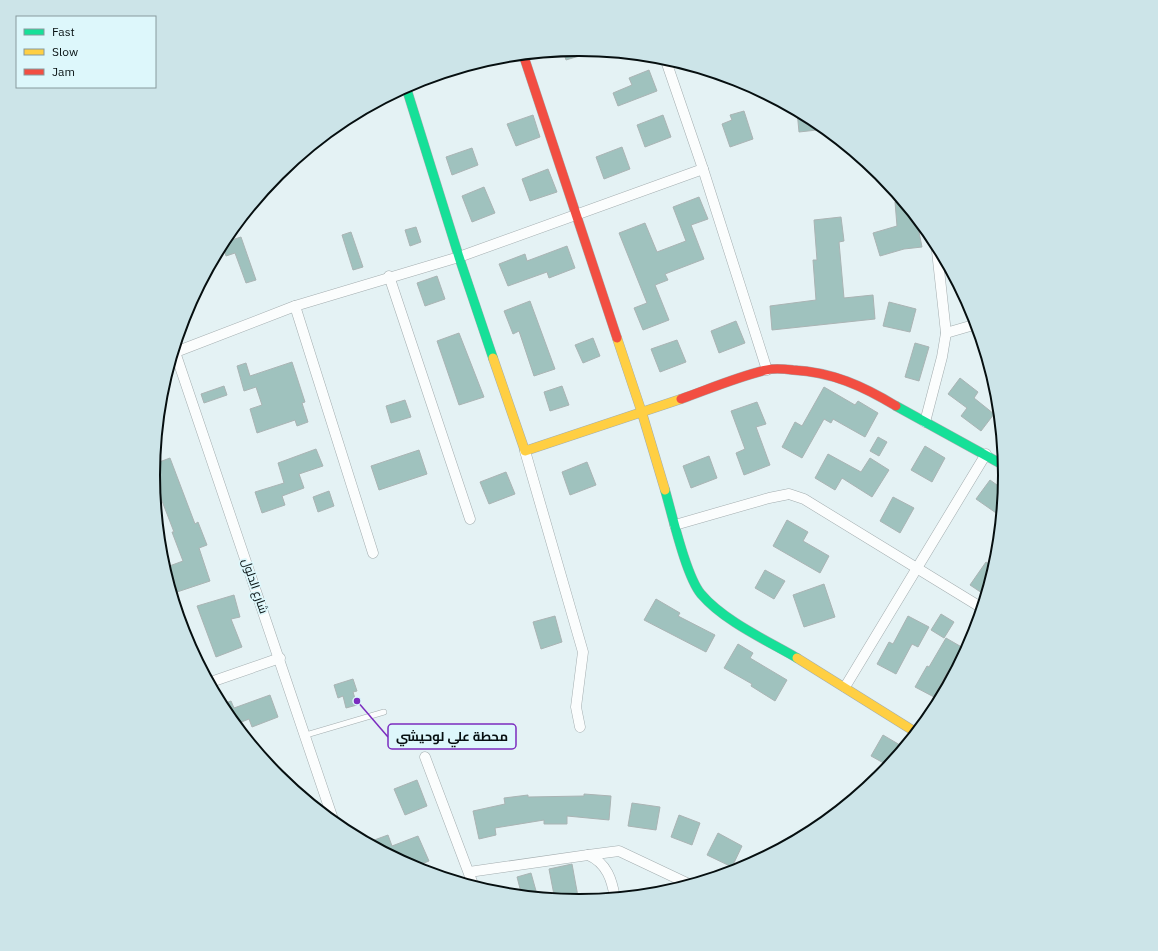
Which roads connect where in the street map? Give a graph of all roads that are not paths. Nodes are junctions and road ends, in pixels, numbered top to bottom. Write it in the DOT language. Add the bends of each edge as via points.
graph roads {
  1 [pos="525,60"];
  2 [pos="669,66"];
  3 [pos="408,93"];
  4 [pos="703,169"];
  5 [pos="575,215"];
  6 [pos="459,257"];
  7 [pos="938,259"];
  8 [pos="389,276"];
  9 [pos="295,306"];
  10 [pos="971,326"];
  11 [pos="946,333"];
  12 [pos="180,349"];
  13 [pos="177,359"];
  14 [pos="768,370"];
  15 [pos="642,413"];
  16 [pos="925,422"];
  17 [pos="525,451"];
  18 [pos="986,454"];
  19 [pos="998,462"];
  20 [pos="470,519"];
  21 [pos="675,525"];
  22 [pos="373,552"];
  23 [pos="916,568"];
  24 [pos="977,605"];
  25 [pos="280,658"];
  26 [pos="214,681"];
  27 [pos="844,687"];
  28 [pos="384,712"];
  29 [pos="580,727"];
  30 [pos="912,731"];
  31 [pos="306,735"];
  32 [pos="425,757"];
  33 [pos="331,813"];
  34 [pos="588,855"];
  35 [pos="468,872"];
  36 [pos="472,881"];
  37 [pos="684,882"];
  38 [pos="613,893"];
  1 -- 5 [label="street"];
  2 -- 4 [label="street"];
  3 -- 6 [label="street"];
  4 -- 5 [label="street"];
  4 -- 14 [label="street"];
  5 -- 6 [label="street"];
  5 -- 15 [label="street"];
  6 -- 8 [label="street"];
  6 -- 17 [label="street"];
  7 -- 11 [label="street"];
  8 -- 9 [label="street"];
  8 -- 20 [label="street"];
  9 -- 12 [label="street"];
  9 -- 22 [label="street"];
  10 -- 11 [label="street"];
  11 -- 16 [label="street"];
  13 -- 25 [label="street, شارع الدلول"];
  14 -- 15 [label="street"];
  14 -- 16 [label="street" via="794,368 817,371 858,384"];
  15 -- 17 [label="street"];
  15 -- 21 [label="street"];
  16 -- 18 [label="street"];
  17 -- 29 [label="street" via="583,652 576,707"];
  18 -- 19 [label="street"];
  18 -- 23 [label="street"];
  21 -- 23 [label="street" via="789,494 804,499"];
  21 -- 27 [label="street" via="690,574 700,593 723,614"];
  23 -- 24 [label="street"];
  23 -- 27 [label="street"];
  25 -- 26 [label="street"];
  25 -- 31 [label="street, شارع الدلول"];
  27 -- 30 [label="street"];
  28 -- 31 [label="lane"];
  31 -- 33 [label="street, شارع الدلول"];
  32 -- 35 [label="street"];
  34 -- 35 [label="street"];
  34 -- 37 [label="street" via="618,851"];
  34 -- 38 [label="street" via="596,859 608,874"];
  35 -- 36 [label="street"];
}
